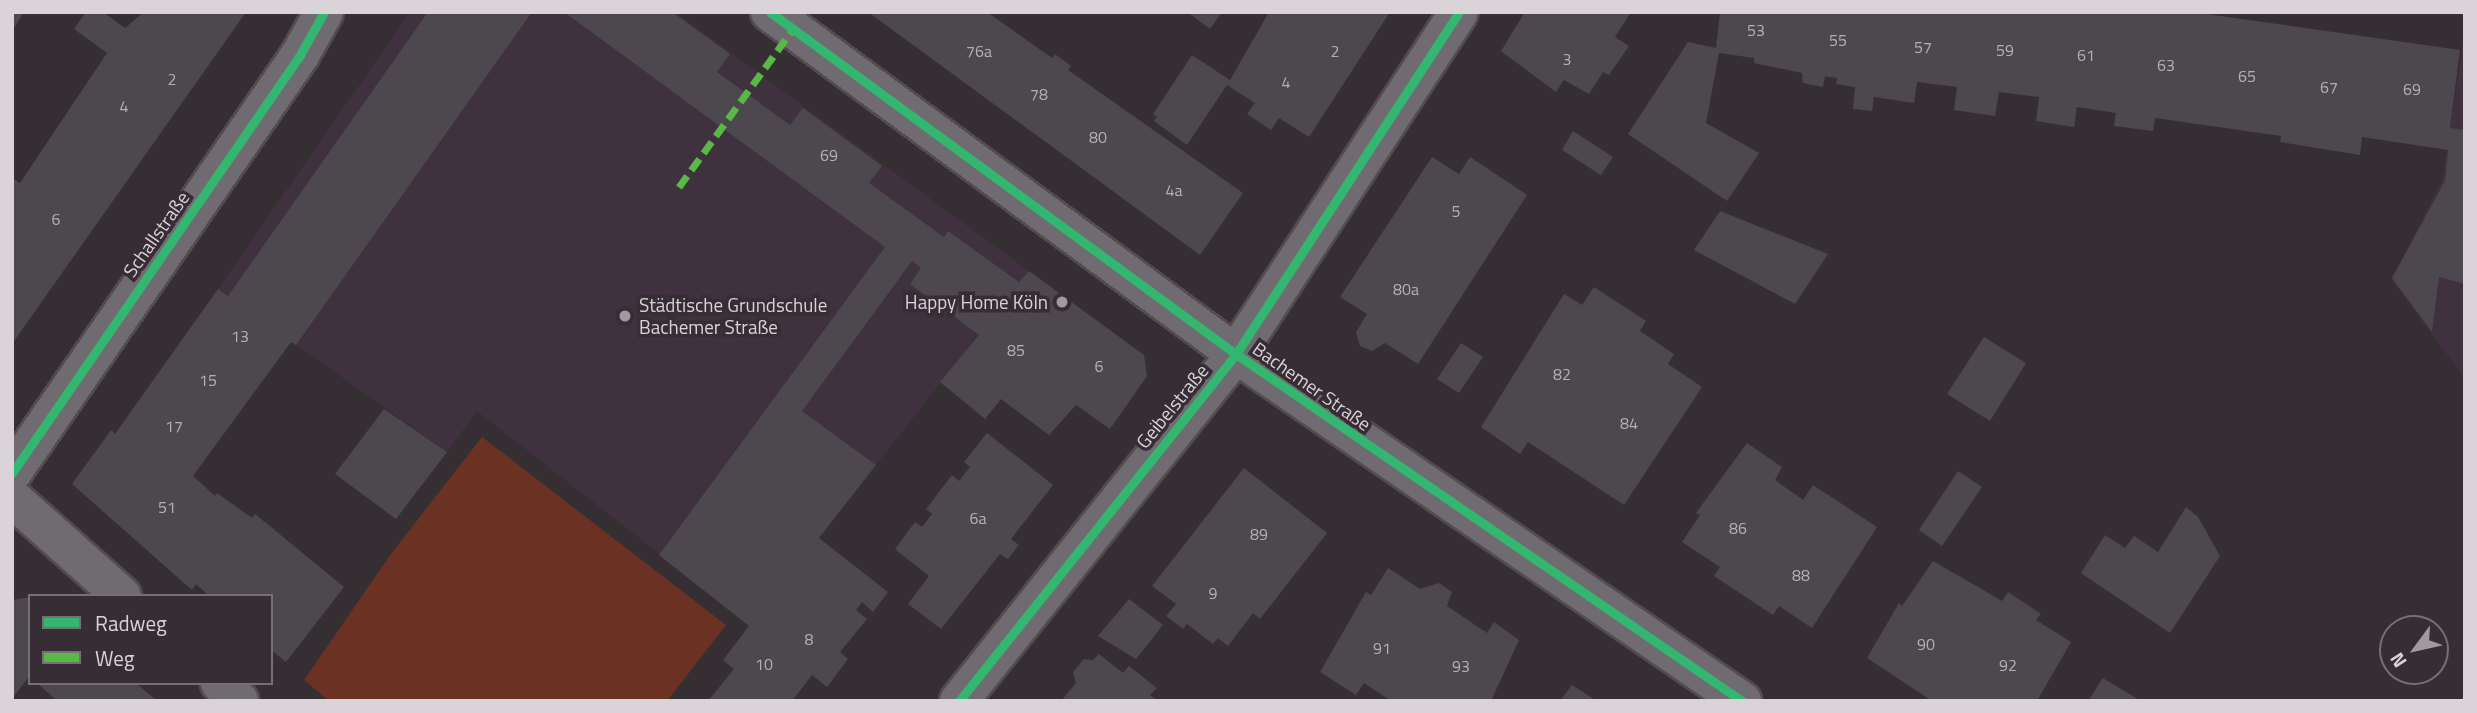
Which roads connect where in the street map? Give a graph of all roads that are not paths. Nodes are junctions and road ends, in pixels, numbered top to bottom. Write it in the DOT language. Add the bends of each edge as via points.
graph roads {
  1 [pos="324,12"];
  2 [pos="770,12"];
  3 [pos="1459,12"];
  4 [pos="1236,354"];
  5 [pos="12,473"];
  6 [pos="12,498"];
  7 [pos="120,594"];
  8 [pos="222,685"];
  9 [pos="239,701"];
  10 [pos="959,701"];
  11 [pos="1742,701"];
  1 -- 5 [label="street, Schallstraße" via="300,55"];
  2 -- 4 [label="street, Bachemer Straße"];
  3 -- 4 [label="street, Geibelstraße"];
  4 -- 10 [label="street, Geibelstraße"];
  4 -- 11 [label="street, Bachemer Straße"];
  6 -- 7 [label="street"];
  8 -- 9 [label="street"];
}
